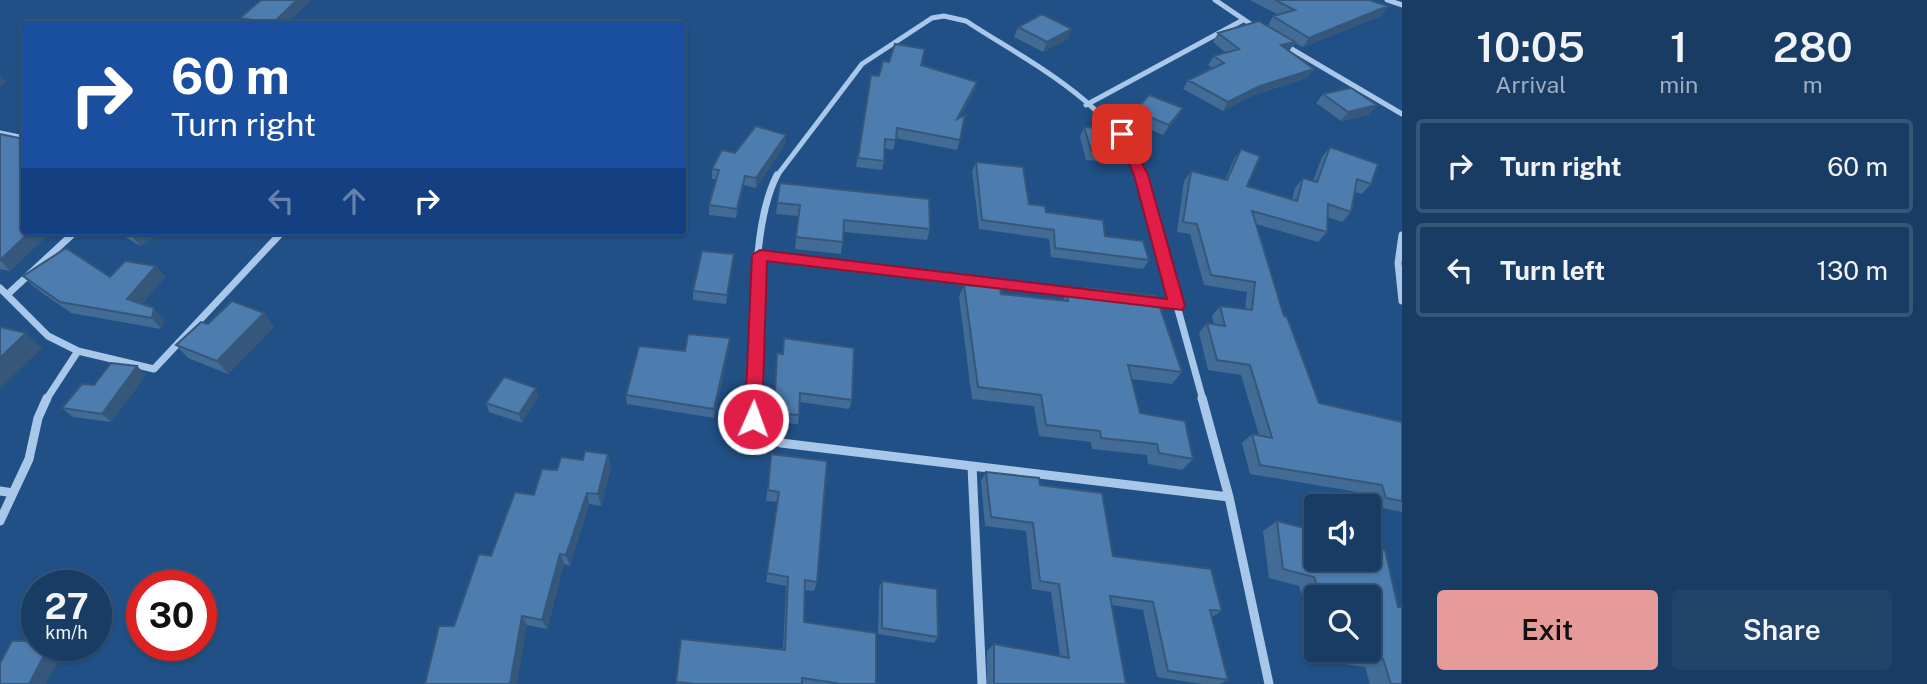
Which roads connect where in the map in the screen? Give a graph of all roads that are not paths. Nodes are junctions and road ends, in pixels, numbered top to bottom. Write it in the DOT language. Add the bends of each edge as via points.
graph roads {
  1 [pos="1215,0"];
  2 [pos="1387,0"];
  3 [pos="1402,5"];
  4 [pos="1243,20"];
  5 [pos="1266,33"];
  6 [pos="1277,40"];
  7 [pos="1086,105"];
  8 [pos="1402,114"];
  9 [pos="0,133"];
  10 [pos="21,137"];
  11 [pos="72,235"];
  12 [pos="279,235"];
  13 [pos="1402,235"];
  14 [pos="760,255"];
  15 [pos="0,289"];
  16 [pos="8,294"];
  17 [pos="1094,295"];
  18 [pos="1135,300"];
  19 [pos="1402,301"];
  20 [pos="1177,306"];
  21 [pos="78,351"];
  22 [pos="972,466"];
  23 [pos="0,491"];
  24 [pos="13,493"];
  25 [pos="1229,497"];
  26 [pos="0,521"];
  27 [pos="982,684"];
  28 [pos="1269,684"];
  1 -- 4 [label="street"];
  2 -- 3 [label="street"];
  4 -- 5 [label="street"];
  4 -- 7 [label="street"];
  6 -- 8 [label="street"];
  7 -- 14 [label="street" via="966,21 944,16 932,19 862,64 778,173 766,196"];
  7 -- 20 [label="street" via="1122,134 1133,153"];
  9 -- 10 [label="street"];
  11 -- 16 [label="street"];
  12 -- 21 [label="street" via="154,369"];
  13 -- 19 [label="street" via="1398,262"];
  14 -- 17 [label="street"];
  14 -- 22 [label="street" via="753,419 761,433 780,443"];
  15 -- 16 [label="street"];
  16 -- 21 [label="street" via="48,337"];
  18 -- 20 [label="street"];
  20 -- 25 [label="street"];
  21 -- 24 [label="street" via="38,418 29,459"];
  22 -- 25 [label="street"];
  22 -- 27 [label="street"];
  23 -- 24 [label="street"];
  24 -- 26 [label="street"];
  25 -- 28 [label="street"];
}
